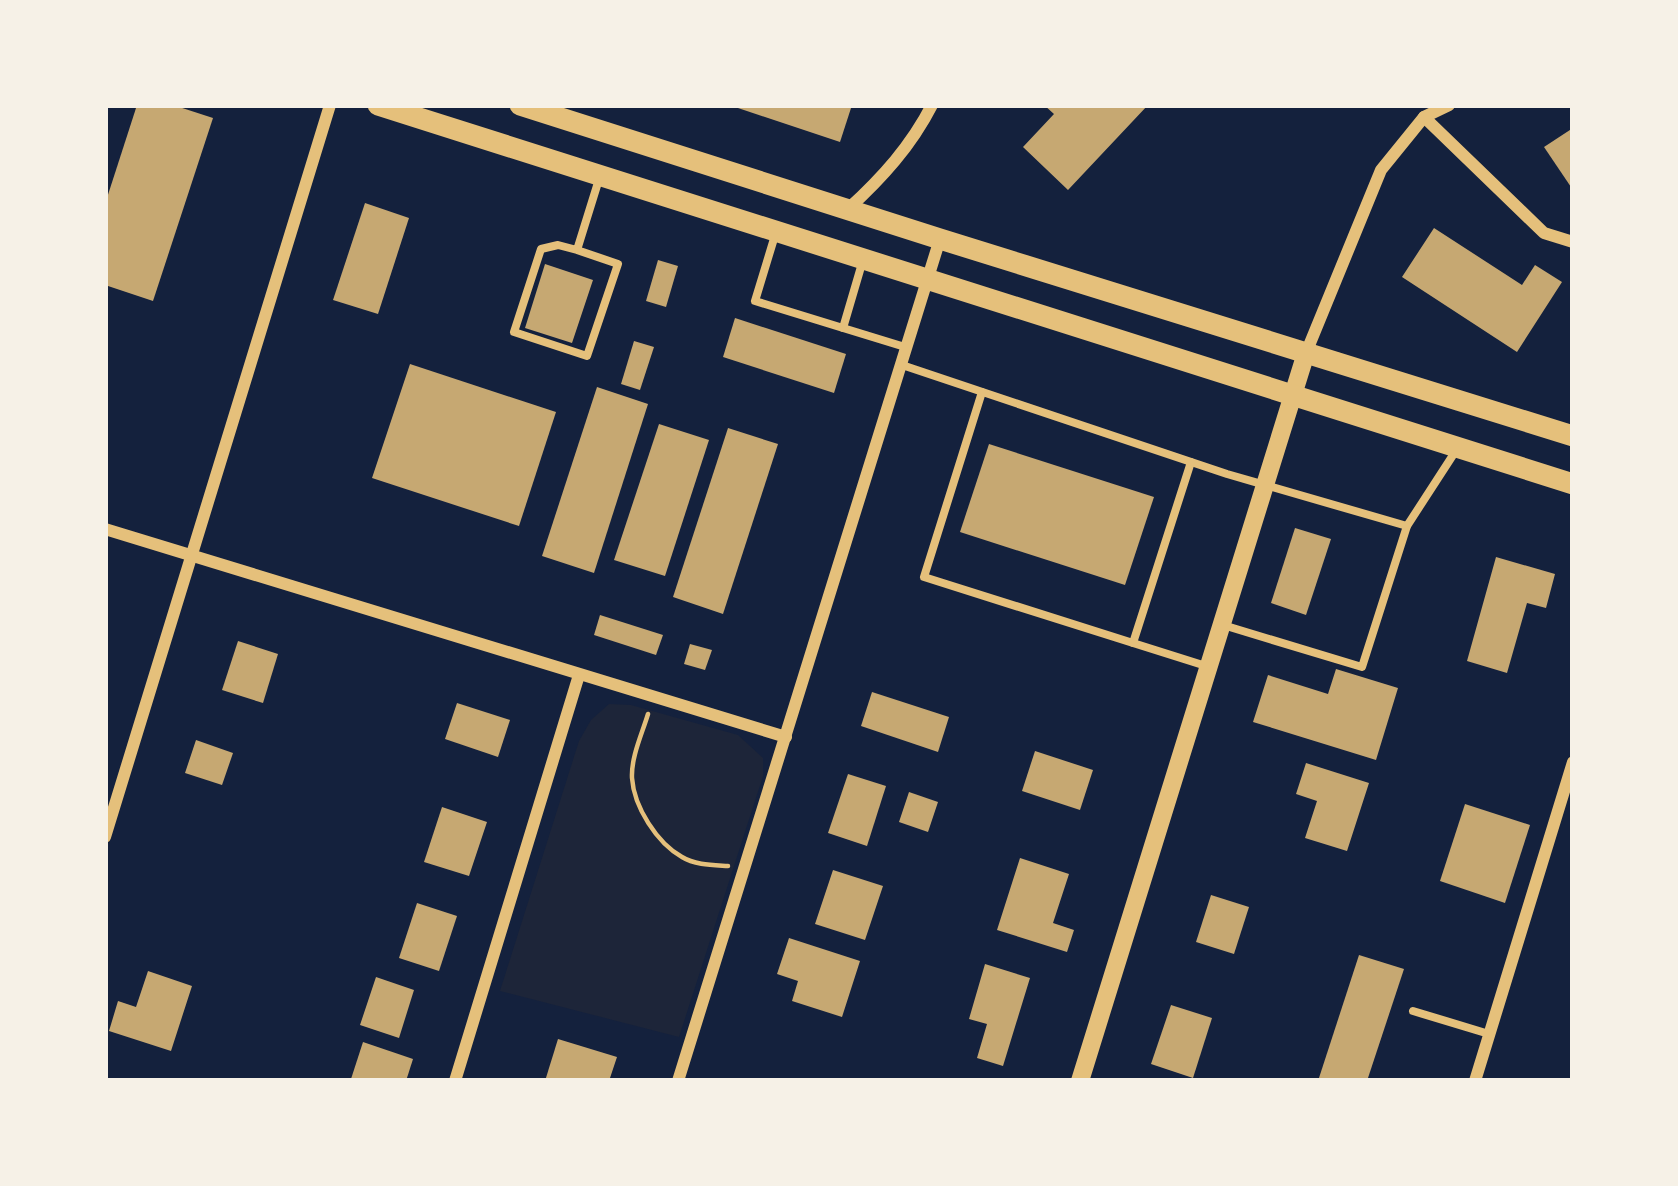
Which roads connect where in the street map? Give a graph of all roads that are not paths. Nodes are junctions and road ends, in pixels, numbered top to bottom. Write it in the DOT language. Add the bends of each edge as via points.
graph roads {
  1 [pos="330,105"];
  2 [pos="378,105"];
  3 [pos="520,105"];
  4 [pos="932,105"];
  5 [pos="1449,105"];
  6 [pos="443,115"];
  7 [pos="1424,118"];
  8 [pos="600,174"];
  9 [pos="848,208"];
  10 [pos="776,231"];
  11 [pos="940,239"];
  12 [pos="1573,242"];
  13 [pos="577,250"];
  14 [pos="863,258"];
  15 [pos="928,278"];
  16 [pos="843,328"];
  17 [pos="907,347"];
  18 [pos="1306,353"];
  19 [pos="902,364"];
  20 [pos="982,392"];
  21 [pos="1293,396"];
  22 [pos="1573,436"];
  23 [pos="1457,448"];
  24 [pos="1191,462"];
  25 [pos="1573,484"];
  26 [pos="1265,485"];
  27 [pos="1407,526"];
  28 [pos="105,529"];
  29 [pos="191,557"];
  30 [pos="1221,625"];
  31 [pos="1133,643"];
  32 [pos="1208,667"];
  33 [pos="579,675"];
  34 [pos="786,737"];
  35 [pos="1573,762"];
  36 [pos="105,837"];
  37 [pos="1414,1011"];
  38 [pos="1490,1034"];
  39 [pos="455,1081"];
  40 [pos="678,1081"];
  41 [pos="1080,1081"];
  42 [pos="1475,1081"];
  1 -- 29 [label="street"];
  2 -- 6 [label="main road"];
  3 -- 9 [label="main road"];
  4 -- 9 [label="street" via="916,136"];
  5 -- 7 [label="street"];
  6 -- 8 [label="main road"];
  7 -- 12 [label="street" via="1544,232"];
  7 -- 18 [label="street" via="1381,170"];
  8 -- 10 [label="main road"];
  8 -- 13 [label="lane"];
  9 -- 11 [label="main road"];
  10 -- 14 [label="main road"];
  10 -- 16 [label="lane" via="754,301"];
  11 -- 15 [label="street"];
  11 -- 18 [label="main road"];
  13 -- 13 [label="lane" via="541,249 514,332 587,356 618,264"];
  14 -- 15 [label="main road"];
  14 -- 16 [label="lane"];
  15 -- 17 [label="street"];
  15 -- 21 [label="main road"];
  16 -- 17 [label="lane"];
  17 -- 19 [label="street"];
  18 -- 21 [label="street"];
  18 -- 22 [label="main road"];
  19 -- 20 [label="lane"];
  19 -- 34 [label="street"];
  20 -- 24 [label="lane"];
  20 -- 31 [label="lane" via="924,578"];
  21 -- 23 [label="main road"];
  21 -- 26 [label="street"];
  23 -- 25 [label="main road"];
  23 -- 27 [label="lane"];
  24 -- 26 [label="lane"];
  24 -- 31 [label="lane"];
  26 -- 27 [label="lane"];
  26 -- 30 [label="street"];
  27 -- 30 [label="lane" via="1362,667"];
  28 -- 29 [label="street"];
  29 -- 33 [label="street"];
  29 -- 36 [label="street"];
  30 -- 32 [label="street"];
  31 -- 32 [label="lane"];
  32 -- 41 [label="street"];
  33 -- 34 [label="street"];
  33 -- 39 [label="street"];
  34 -- 40 [label="street"];
  35 -- 38 [label="street"];
  37 -- 38 [label="lane"];
  38 -- 42 [label="street"];
}
